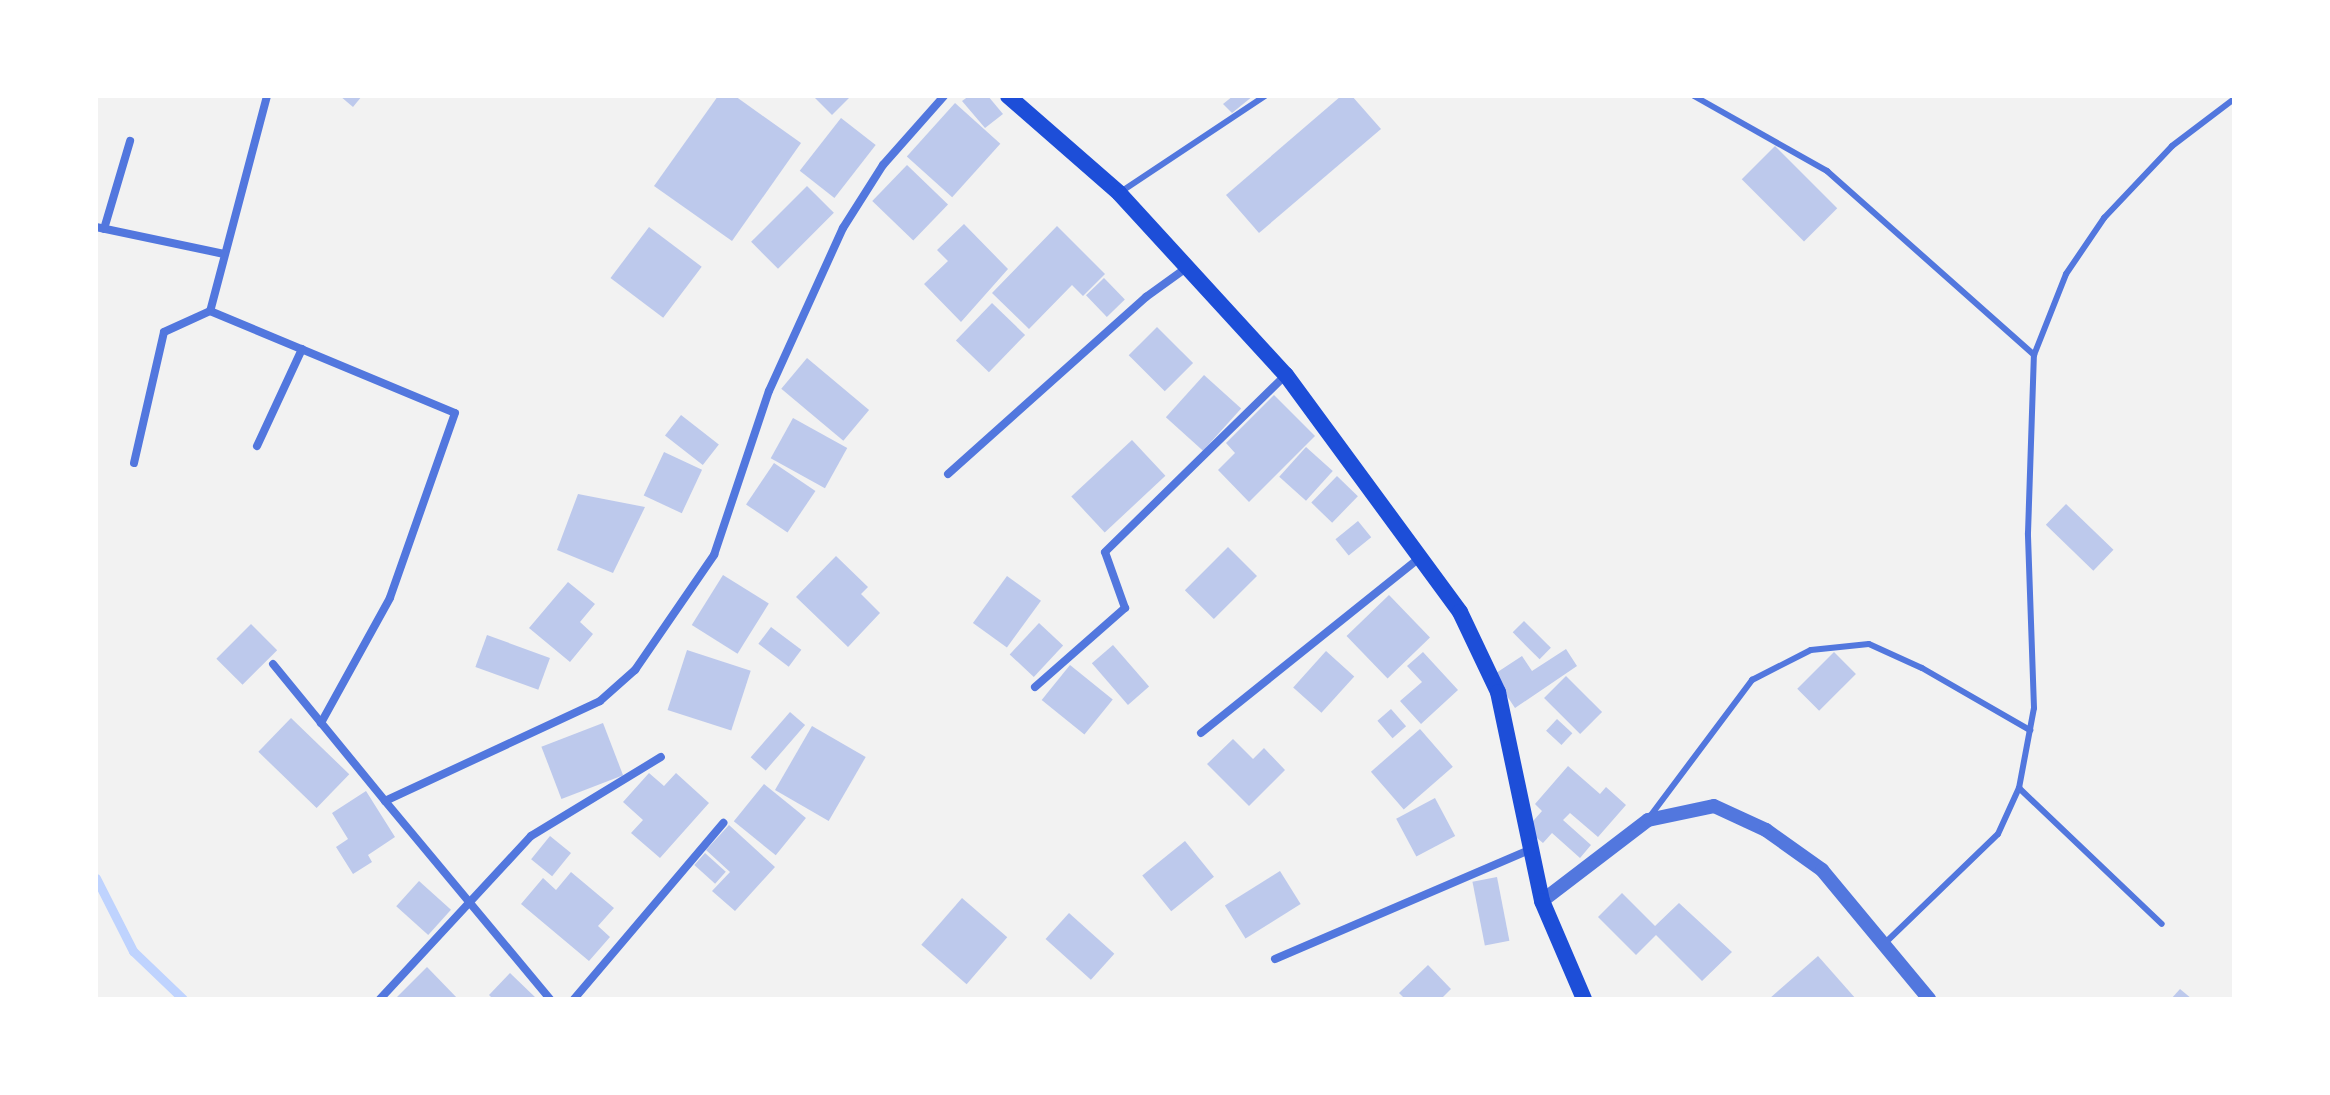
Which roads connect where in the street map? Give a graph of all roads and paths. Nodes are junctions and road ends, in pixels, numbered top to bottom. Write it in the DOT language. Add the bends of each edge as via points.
graph roads {
  1 [pos="267,96"];
  2 [pos="944,96"];
  3 [pos="1008,96"];
  4 [pos="1265,96"];
  5 [pos="1694,96"];
  6 [pos="2234,99"];
  7 [pos="130,141"];
  8 [pos="1119,193"];
  9 [pos="100,228"];
  10 [pos="224,254"];
  11 [pos="1189,266"];
  12 [pos="210,311"];
  13 [pos="302,349"];
  14 [pos="2034,355"];
  15 [pos="1286,375"];
  16 [pos="257,446"];
  17 [pos="134,463"];
  18 [pos="948,474"];
  19 [pos="1421,557"];
  20 [pos="273,664"];
  21 [pos="1035,687"];
  22 [pos="321,723"];
  23 [pos="2030,730"];
  24 [pos="1201,733"];
  25 [pos="661,757"];
  26 [pos="2019,788"];
  27 [pos="385,801"];
  28 [pos="1648,820"];
  29 [pos="723,823"];
  30 [pos="1529,850"];
  31 [pos="468,899"];
  32 [pos="1542,901"];
  33 [pos="2162,924"];
  34 [pos="1884,944"];
  35 [pos="1275,959"];
  36 [pos="380,999"];
  37 [pos="550,999"];
  38 [pos="574,999"];
  39 [pos="1584,999"];
  40 [pos="1929,999"];
  1 -- 10 [label="street"];
  2 -- 27 [label="street" via="883,165 843,228 775,377 714,555 635,670 600,701"];
  3 -- 8 [label="main road"];
  4 -- 8 [label="lane"];
  5 -- 14 [label="lane" via="1827,171"];
  6 -- 14 [label="lane" via="2172,146 2104,218 2066,274"];
  7 -- 9 [label="street"];
  8 -- 11 [label="main road"];
  9 -- 10 [label="street"];
  10 -- 12 [label="street"];
  11 -- 15 [label="main road"];
  11 -- 18 [label="street" via="1146,297"];
  12 -- 13 [label="street"];
  12 -- 17 [label="street" via="164,332"];
  13 -- 16 [label="street"];
  13 -- 22 [label="street" via="455,413 390,598"];
  14 -- 23 [label="lane" via="2028,533 2034,708"];
  15 -- 19 [label="main road"];
  15 -- 21 [label="street" via="1105,552 1125,608"];
  19 -- 24 [label="street"];
  19 -- 30 [label="main road" via="1460,612 1498,692"];
  20 -- 22 [label="street"];
  22 -- 27 [label="street"];
  23 -- 26 [label="lane"];
  23 -- 28 [label="lane" via="1869,644 1811,650 1752,680"];
  25 -- 31 [label="street" via="531,836"];
  26 -- 33 [label="lane"];
  26 -- 34 [label="lane" via="1998,834"];
  27 -- 31 [label="street"];
  28 -- 32 [label="street"];
  28 -- 34 [label="street" via="1714,806 1766,830 1822,870"];
  29 -- 38 [label="street"];
  30 -- 32 [label="main road"];
  30 -- 35 [label="street"];
  31 -- 36 [label="street"];
  31 -- 37 [label="street"];
  32 -- 39 [label="main road"];
  34 -- 40 [label="street"];
}
